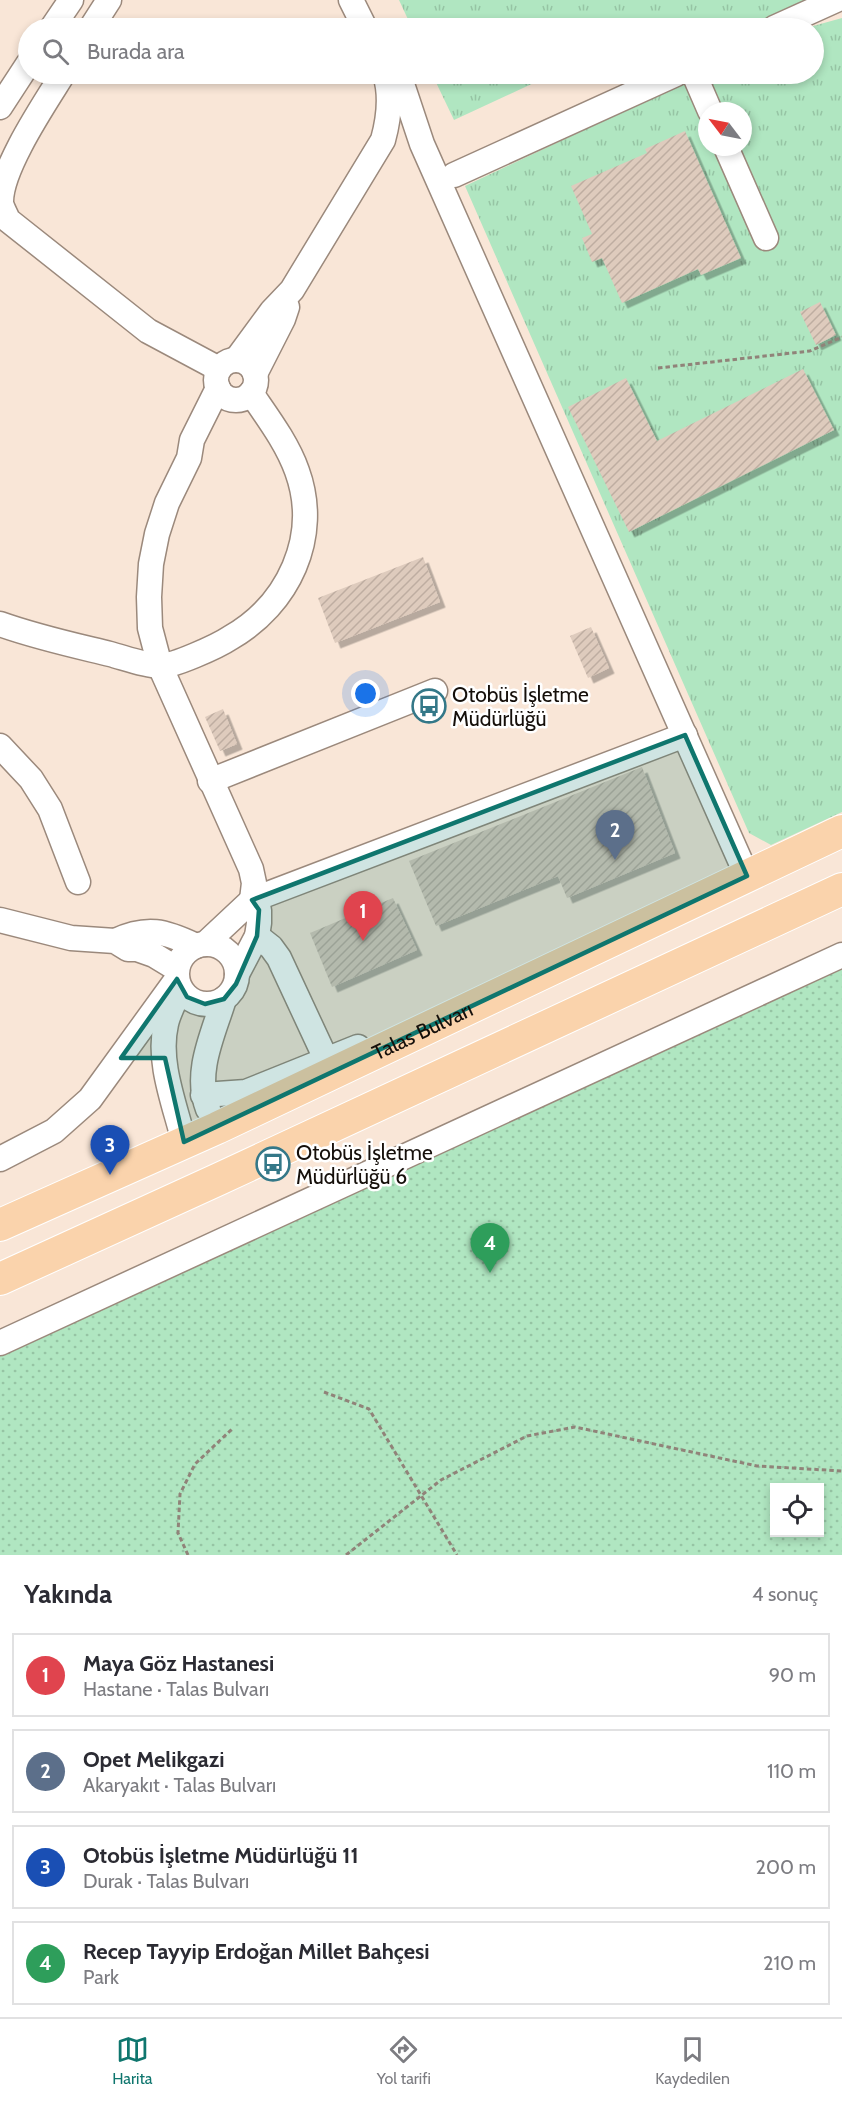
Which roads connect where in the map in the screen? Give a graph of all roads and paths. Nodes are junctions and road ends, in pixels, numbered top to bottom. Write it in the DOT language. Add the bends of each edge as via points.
graph roads {
  1 [pos="71,0"];
  2 [pos="109,0"];
  3 [pos="351,0"];
  4 [pos="837,0"];
  5 [pos="59,18"];
  6 [pos="97,18"];
  7 [pos="360,18"];
  8 [pos="796,18"];
  9 [pos="18,79"];
  10 [pos="57,84"];
  11 [pos="386,84"];
  12 [pos="402,84"];
  13 [pos="654,84"];
  14 [pos="698,84"];
  15 [pos="706,102"];
  16 [pos="0,107"];
  17 [pos="730,156"];
  18 [pos="454,175"];
  19 [pos="766,238"];
  20 [pos="842,336"];
  21 [pos="658,368"];
  22 [pos="235,381"];
  23 [pos="0,624"];
  24 [pos="160,666"];
  25 [pos="435,691"];
  26 [pos="685,735"];
  27 [pos="0,746"];
  28 [pos="210,781"];
  29 [pos="842,831"];
  30 [pos="747,876"];
  31 [pos="78,882"];
  32 [pos="842,889"];
  33 [pos="252,900"];
  34 [pos="842,911"];
  35 [pos="0,920"];
  36 [pos="257,936"];
  37 [pos="115,941"];
  38 [pos="201,945"];
  39 [pos="842,955"];
  40 [pos="237,974"];
  41 [pos="178,979"];
  42 [pos="224,999"];
  43 [pos="476,1004"];
  44 [pos="120,1058"];
  45 [pos="165,1058"];
  46 [pos="326,1059"];
  47 [pos="203,1095"];
  48 [pos="217,1128"];
  49 [pos="184,1142"];
  50 [pos="0,1159"];
  51 [pos="0,1225"];
  52 [pos="0,1279"];
  53 [pos="0,1300"];
  54 [pos="0,1343"];
  55 [pos="324,1392"];
  56 [pos="232,1429"];
  57 [pos="842,1471"];
  58 [pos="422,1495"];
  59 [pos="188,1555"];
  60 [pos="346,1555"];
  61 [pos="457,1555"];
  1 -- 5 [label="street"];
  2 -- 6 [label="street"];
  3 -- 7 [label="street"];
  4 -- 8 [label="street"];
  9 -- 16 [label="street"];
  10 -- 22 [label="street" via="12,157 2,182 1,203 9,220 148,331"];
  11 -- 22 [label="street" via="389,103 382,140 292,290 283,319"];
  12 -- 26 [label="street" via="422,144"];
  13 -- 18 [label="street"];
  14 -- 15 [label="street"];
  17 -- 19 [label="street"];
  20 -- 21 [label="path" via="810,351"];
  22 -- 24 [label="street" via="203,445 189,458 157,534 149,597 150,628"];
  22 -- 24 [label="street" via="290,454 298,472 305,512 300,553 275,602 246,629 204,652"];
  23 -- 24 [label="street"];
  24 -- 28 [label="street"];
  25 -- 28 [label="street"];
  26 -- 30 [label="street"];
  26 -- 33 [label="street"];
  27 -- 31 [label="street" via="31,779 50,808"];
  28 -- 33 [label="street" via="251,869"];
  29 -- 30 [label="main road, Talas Bulvarı"];
  30 -- 43 [label="main road, Talas Bulvarı"];
  32 -- 52 [label="main road"];
  33 -- 36 [label="street" via="259,910"];
  33 -- 38 [label="street"];
  34 -- 53 [label="main road"];
  35 -- 37 [label="street" via="71,938"];
  36 -- 40 [label="street"];
  36 -- 46 [label="street" via="279,958"];
  37 -- 38 [label="street" via="132,933 158,932"];
  37 -- 41 [label="street" via="128,949 154,955"];
  38 -- 40 [label="street" via="224,949 236,965"];
  38 -- 41 [label="street" via="181,959"];
  39 -- 54 [label="street"];
  40 -- 42 [label="street" via="236,984"];
  41 -- 42 [label="street" via="195,1002 216,1003"];
  41 -- 44 [label="street"];
  41 -- 45 [label="street" via="166,1023"];
  42 -- 47 [label="street" via="204,1062"];
  43 -- 46 [label="street"];
  43 -- 48 [label="main road, Talas Bulvarı"];
  44 -- 45 [label="street"];
  44 -- 50 [label="street" via="73,1116 40,1139"];
  45 -- 49 [label="street"];
  46 -- 47 [label="street" via="246,1092"];
  47 -- 48 [label="street"];
  48 -- 49 [label="main road, Talas Bulvarı"];
  49 -- 51 [label="main road, Talas Bulvarı"];
  55 -- 58 [label="path" via="369,1409"];
  56 -- 59 [label="path" via="195,1464 180,1494 178,1533"];
  57 -- 58 [label="path" via="757,1466 575,1427 527,1436 441,1480"];
  58 -- 60 [label="path"];
  58 -- 61 [label="path"];
}
